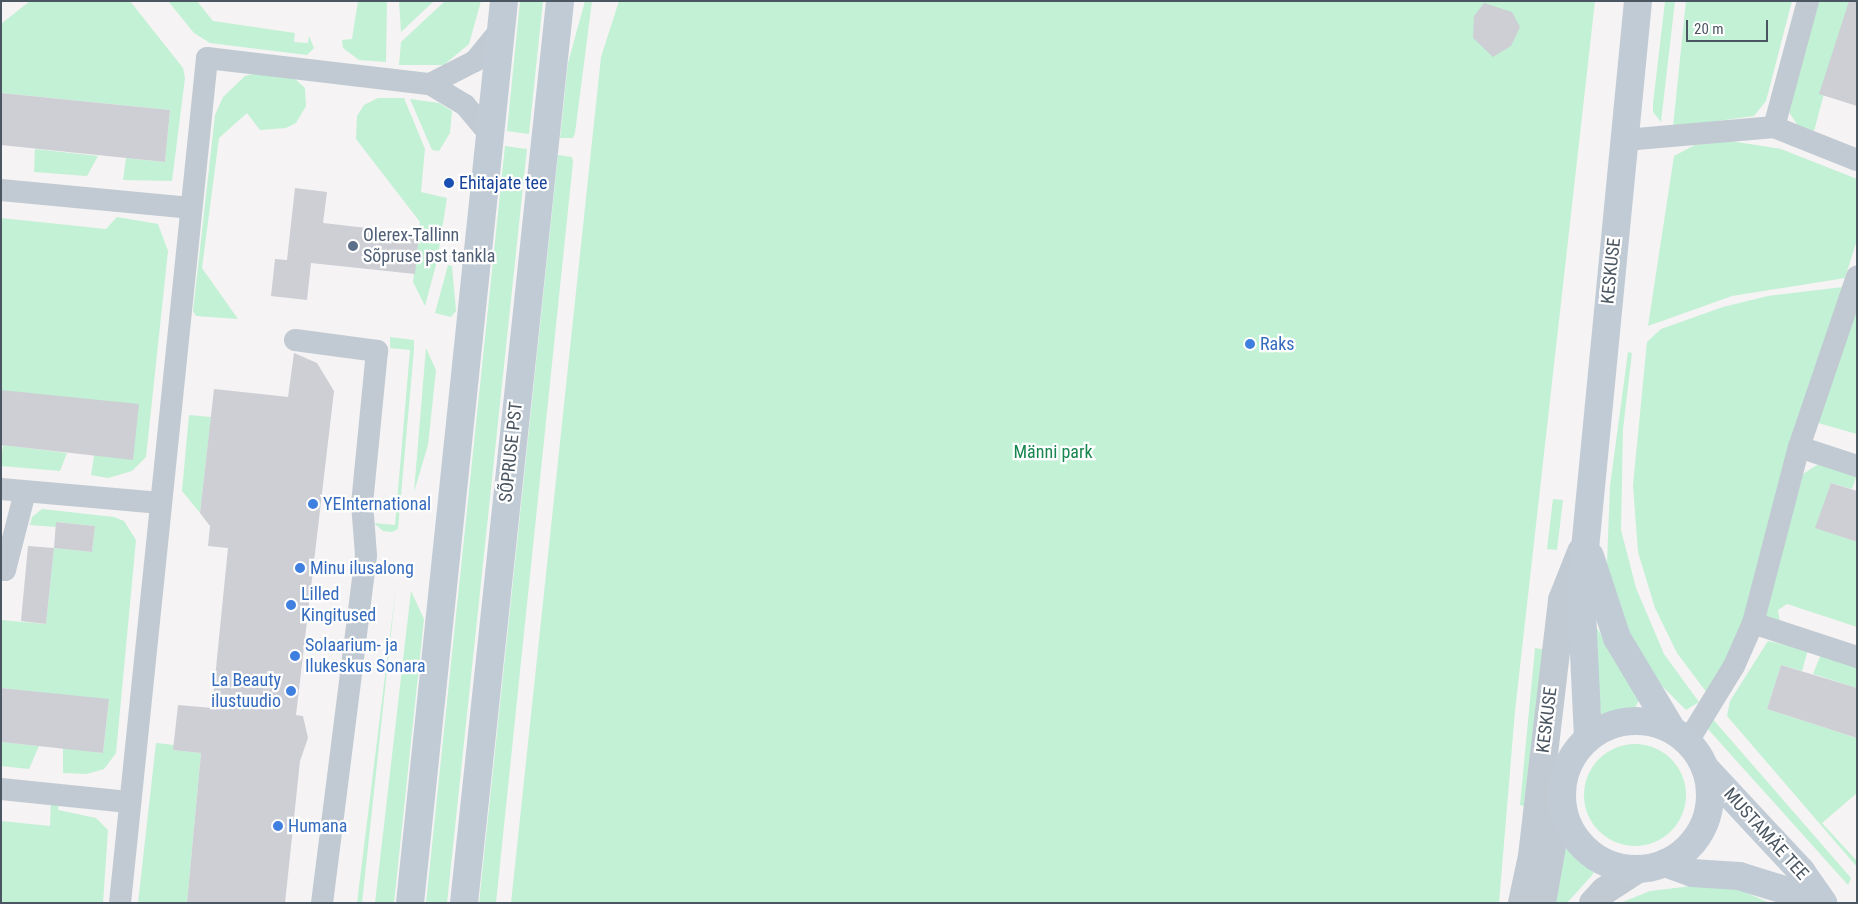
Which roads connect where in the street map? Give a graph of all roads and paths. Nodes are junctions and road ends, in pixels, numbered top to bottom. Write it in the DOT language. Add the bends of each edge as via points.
graph roads {
  1 [pos="504,1"];
  2 [pos="560,1"];
  3 [pos="1638,1"];
  4 [pos="1808,1"];
  5 [pos="501,29"];
  6 [pos="430,84"];
  7 [pos="1774,127"];
  8 [pos="491,136"];
  9 [pos="1625,140"];
  10 [pos="1857,160"];
  11 [pos="1,190"];
  12 [pos="190,208"];
  13 [pos="1857,277"];
  14 [pos="295,340"];
  15 [pos="1799,447"];
  16 [pos="1857,466"];
  17 [pos="1,489"];
  18 [pos="25,492"];
  19 [pos="160,503"];
  20 [pos="1586,541"];
  21 [pos="1,569"];
  22 [pos="1753,623"];
  23 [pos="1857,658"];
  24 [pos="1680,736"];
  25 [pos="1588,738"];
  26 [pos="1705,768"];
  27 [pos="1,789"];
  28 [pos="1562,789"];
  29 [pos="128,802"];
  30 [pos="1665,863"];
  31 [pos="1638,869"];
  32 [pos="120,903"];
  33 [pos="322,903"];
  34 [pos="410,903"];
  35 [pos="464,903"];
  36 [pos="1522,903"];
  37 [pos="1542,903"];
  38 [pos="1593,903"];
  39 [pos="1812,903"];
  40 [pos="1823,903"];
  1 -- 5 [label="main road"];
  2 -- 35 [label="main road, SÕPRUSE PST"];
  3 -- 9 [label="main road, KESKUSE"];
  4 -- 7 [label="street"];
  5 -- 6 [label="street" via="475,62"];
  5 -- 8 [label="main road"];
  6 -- 8 [label="street" via="465,105"];
  6 -- 12 [label="street" via="207,58"];
  7 -- 9 [label="street"];
  7 -- 10 [label="street"];
  8 -- 34 [label="main road"];
  9 -- 20 [label="main road, KESKUSE"];
  11 -- 12 [label="street"];
  12 -- 19 [label="street"];
  13 -- 15 [label="street"];
  14 -- 33 [label="street" via="377,351 362,503 366,555"];
  15 -- 16 [label="street"];
  15 -- 22 [label="street"];
  17 -- 18 [label="street"];
  18 -- 19 [label="street"];
  18 -- 21 [label="street" via="5,570"];
  19 -- 29 [label="street"];
  20 -- 24 [label="main road, KESKUSE" via="1617,638"];
  20 -- 25 [label="main road, KESKUSE" via="1581,590"];
  20 -- 36 [label="street, KESKUSE" via="1562,600 1532,856"];
  22 -- 23 [label="street"];
  22 -- 24 [label="street" via="1734,666"];
  24 -- 25 [label="main road" via="1651,722 1629,721 1607,727"];
  24 -- 26 [label="main road"];
  25 -- 28 [label="main road" via="1566,770"];
  26 -- 30 [label="main road" via="1710,790 1708,813 1699,834 1685,851"];
  26 -- 40 [label="main road, MUSTAMÄE TEE" via="1801,871"];
  27 -- 29 [label="street"];
  28 -- 31 [label="main road" via="1565,813 1574,836 1592,854 1614,866"];
  28 -- 37 [label="street"];
  29 -- 32 [label="street"];
  30 -- 31 [label="main road"];
  30 -- 39 [label="main road, MUSTAMÄE TEE" via="1692,872 1739,876 1791,892"];
  31 -- 38 [label="street" via="1604,891"];
}
